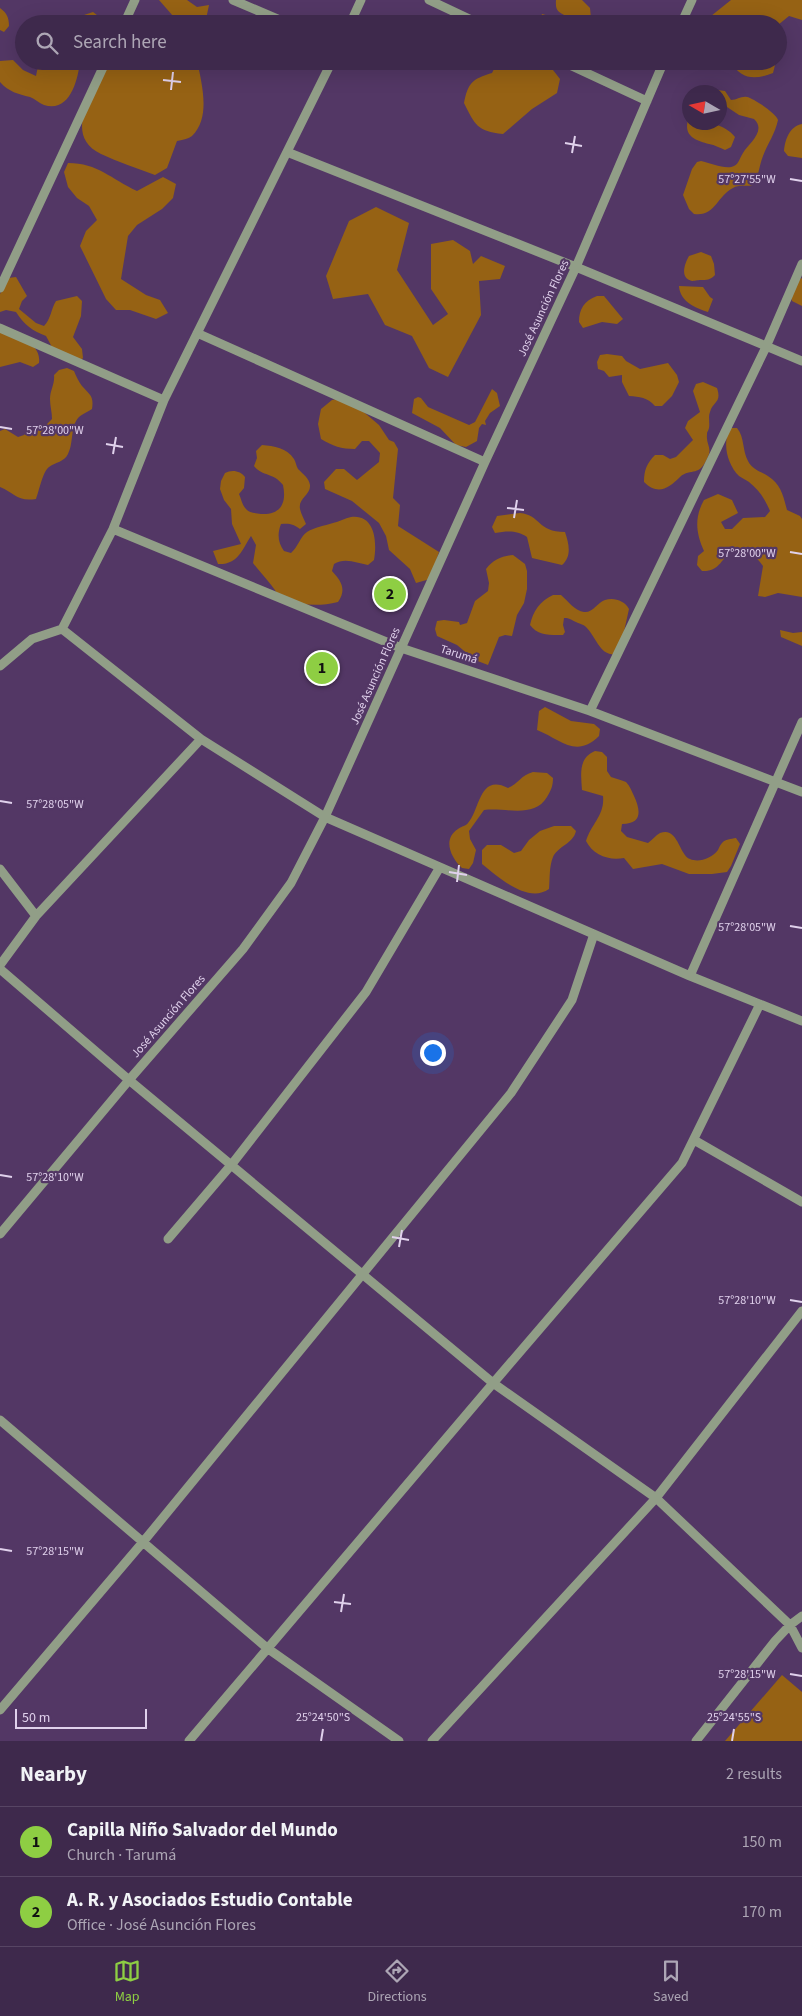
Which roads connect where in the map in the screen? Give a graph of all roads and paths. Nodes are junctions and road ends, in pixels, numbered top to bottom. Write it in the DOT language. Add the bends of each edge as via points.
graph roads {
  1 [pos="135,0"];
  2 [pos="233,0"];
  3 [pos="361,0"];
  4 [pos="429,0"];
  5 [pos="692,0"];
  6 [pos="128,15"];
  7 [pos="268,15"];
  8 [pos="354,15"];
  9 [pos="461,15"];
  10 [pos="685,15"];
  11 [pos="102,70"];
  12 [pos="328,70"];
  13 [pos="580,70"];
  14 [pos="660,70"];
  15 [pos="647,101"];
  16 [pos="287,152"];
  17 [pos="802,264"];
  18 [pos="576,267"];
  19 [pos="0,288"];
  20 [pos="0,328"];
  21 [pos="197,333"];
  22 [pos="766,347"];
  23 [pos="802,361"];
  24 [pos="164,400"];
  25 [pos="485,462"];
  26 [pos="113,529"];
  27 [pos="62,629"];
  28 [pos="401,648"];
  29 [pos="0,666"];
  30 [pos="590,711"];
  31 [pos="802,722"];
  32 [pos="202,739"];
  33 [pos="776,780"];
  34 [pos="802,792"];
  35 [pos="326,817"];
  36 [pos="440,867"];
  37 [pos="0,869"];
  38 [pos="36,916"];
  39 [pos="594,934"];
  40 [pos="0,967"];
  41 [pos="690,976"];
  42 [pos="760,1004"];
  43 [pos="802,1021"];
  44 [pos="130,1080"];
  45 [pos="694,1140"];
  46 [pos="232,1164"];
  47 [pos="802,1202"];
  48 [pos="0,1234"];
  49 [pos="168,1240"];
  50 [pos="363,1274"];
  51 [pos="802,1311"];
  52 [pos="493,1383"];
  53 [pos="0,1420"];
  54 [pos="656,1498"];
  55 [pos="143,1542"];
  56 [pos="802,1616"];
  57 [pos="790,1625"];
  58 [pos="267,1648"];
  59 [pos="802,1648"];
  60 [pos="0,1710"];
  61 [pos="189,1741"];
  62 [pos="399,1741"];
  63 [pos="432,1741"];
  64 [pos="696,1741"];
  1 -- 6 [label="street"];
  2 -- 7 [label="street"];
  3 -- 8 [label="street"];
  4 -- 9 [label="street"];
  5 -- 10 [label="street"];
  11 -- 19 [label="street"];
  12 -- 16 [label="street"];
  13 -- 15 [label="street"];
  14 -- 15 [label="street, José Asunción Flores"];
  15 -- 18 [label="street, José Asunción Flores"];
  16 -- 18 [label="street"];
  16 -- 21 [label="street"];
  17 -- 22 [label="street"];
  18 -- 22 [label="street"];
  18 -- 25 [label="street, José Asunción Flores"];
  20 -- 24 [label="street"];
  21 -- 24 [label="street"];
  21 -- 25 [label="street"];
  22 -- 23 [label="street"];
  22 -- 30 [label="street"];
  24 -- 26 [label="street"];
  25 -- 28 [label="street, José Asunción Flores"];
  26 -- 27 [label="street"];
  26 -- 28 [label="street, Tarumá"];
  27 -- 29 [label="street" via="32,639"];
  27 -- 32 [label="street"];
  28 -- 30 [label="street, Tarumá"];
  28 -- 35 [label="street, José Asunción Flores"];
  30 -- 33 [label="street, Tarumá"];
  31 -- 33 [label="street"];
  32 -- 35 [label="street"];
  32 -- 38 [label="street"];
  33 -- 34 [label="street, Tarumá"];
  33 -- 41 [label="street"];
  35 -- 36 [label="street"];
  35 -- 44 [label="street, José Asunción Flores" via="291,883 243,949"];
  36 -- 39 [label="street"];
  36 -- 46 [label="street" via="366,992"];
  37 -- 38 [label="street"];
  38 -- 40 [label="street"];
  39 -- 41 [label="street"];
  39 -- 50 [label="street" via="572,1000 511,1093"];
  40 -- 44 [label="street"];
  41 -- 42 [label="street"];
  42 -- 43 [label="street"];
  42 -- 45 [label="street"];
  44 -- 46 [label="street"];
  44 -- 48 [label="street, José Asunción Flores"];
  45 -- 47 [label="street"];
  45 -- 52 [label="street" via="682,1164"];
  46 -- 49 [label="street"];
  46 -- 50 [label="street"];
  50 -- 52 [label="street"];
  50 -- 55 [label="street"];
  51 -- 54 [label="street"];
  52 -- 54 [label="street"];
  52 -- 58 [label="street"];
  53 -- 55 [label="street"];
  54 -- 57 [label="street"];
  54 -- 63 [label="street"];
  55 -- 58 [label="street"];
  55 -- 60 [label="street"];
  56 -- 57 [label="street"];
  57 -- 59 [label="street"];
  57 -- 64 [label="street"];
  58 -- 61 [label="street"];
  58 -- 62 [label="street"];
}
